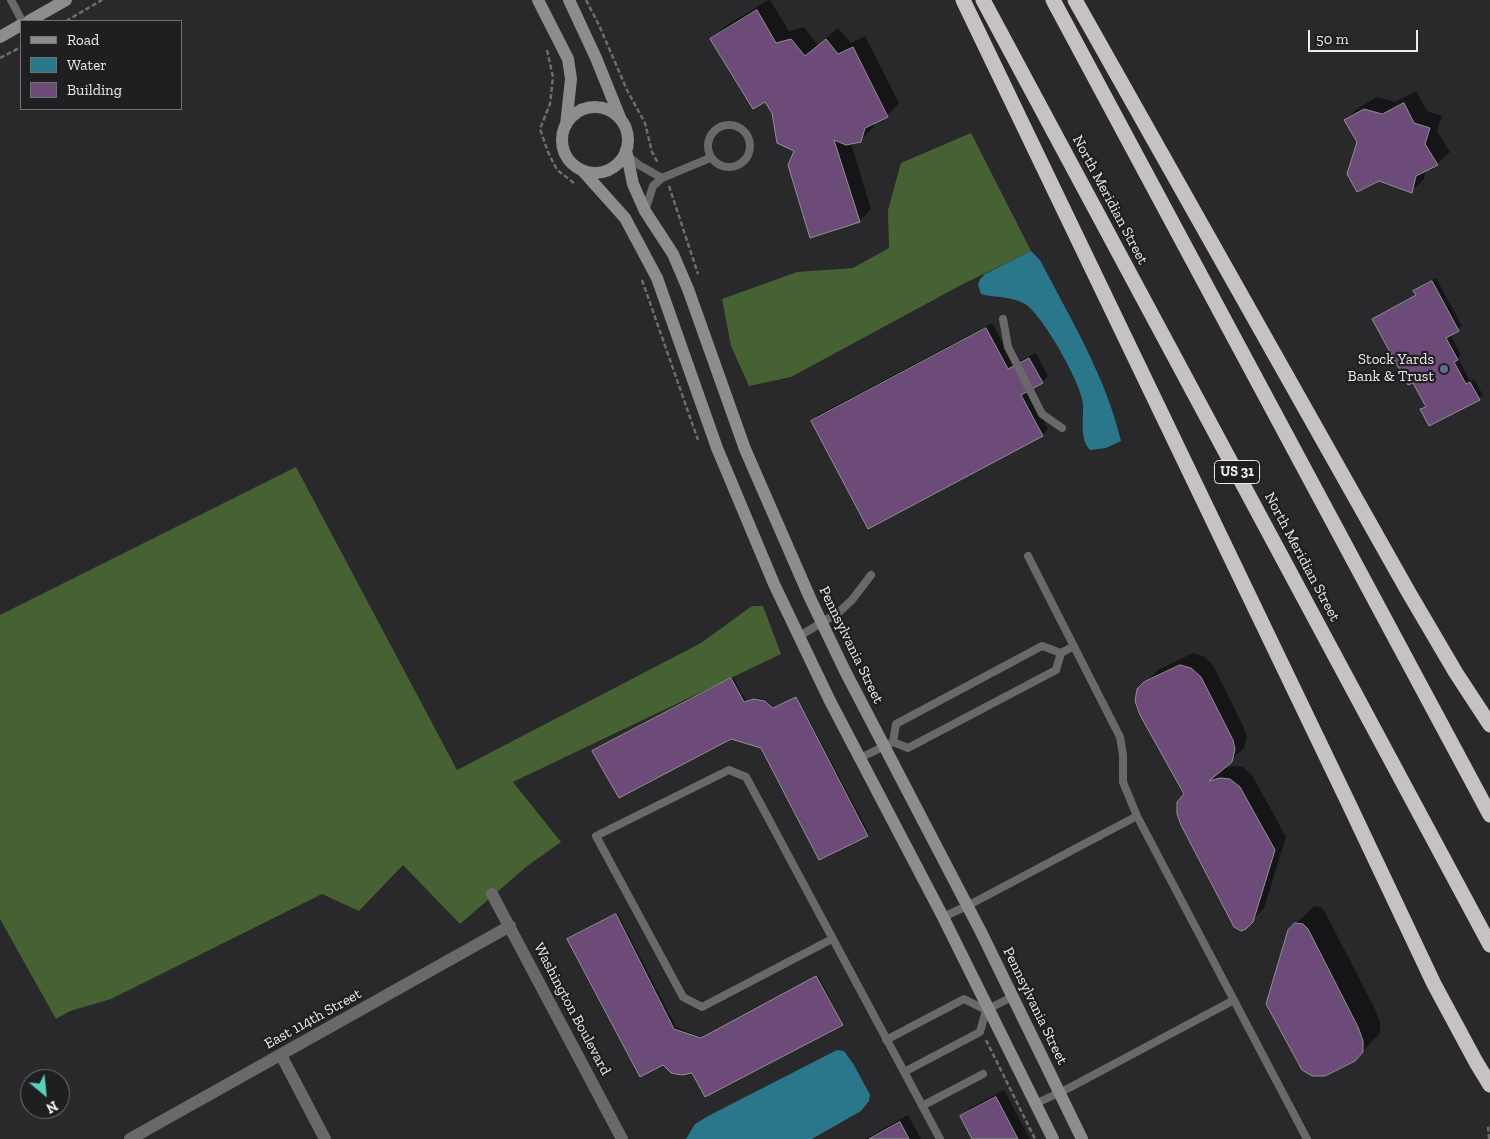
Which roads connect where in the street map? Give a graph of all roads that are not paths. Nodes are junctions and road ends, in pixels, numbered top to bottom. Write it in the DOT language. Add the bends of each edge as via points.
graph roads {
  1 [pos="11,0"];
  2 [pos="66,0"];
  3 [pos="538,0"];
  4 [pos="568,0"];
  5 [pos="963,0"];
  6 [pos="983,0"];
  7 [pos="1053,0"];
  8 [pos="1075,0"];
  9 [pos="21,20"];
  10 [pos="31,20"];
  11 [pos="20,26"];
  12 [pos="0,37"];
  13 [pos="621,120"];
  14 [pos="566,126"];
  15 [pos="627,153"];
  16 [pos="710,158"];
  17 [pos="582,170"];
  18 [pos="662,178"];
  19 [pos="645,211"];
  20 [pos="1003,319"];
  21 [pos="1062,428"];
  22 [pos="1028,556"];
  23 [pos="870,575"];
  24 [pos="822,623"];
  25 [pos="798,636"];
  26 [pos="1074,646"];
  27 [pos="1061,652"];
  28 [pos="1490,725"];
  29 [pos="888,744"];
  30 [pos="860,758"];
  31 [pos="1490,815"];
  32 [pos="1137,816"];
  33 [pos="492,894"];
  34 [pos="968,906"];
  35 [pos="943,917"];
  36 [pos="510,926"];
  37 [pos="832,938"];
  38 [pos="1490,945"];
  39 [pos="1012,997"];
  40 [pos="1234,1000"];
  41 [pos="987,1009"];
  42 [pos="886,1040"];
  43 [pos="281,1056"];
  44 [pos="904,1072"];
  45 [pos="983,1074"];
  46 [pos="1490,1085"];
  47 [pos="1059,1093"];
  48 [pos="1035,1104"];
  49 [pos="922,1106"];
  50 [pos="130,1139"];
  51 [pos="325,1139"];
  52 [pos="622,1139"];
  53 [pos="940,1139"];
  54 [pos="1053,1139"];
  55 [pos="1082,1139"];
  56 [pos="1307,1139"];
  1 -- 9 [label="lane"];
  2 -- 10 [label="main road"];
  3 -- 14 [label="main road" via="568,59 571,79"];
  4 -- 13 [label="main road"];
  5 -- 46 [label="highway" via="1434,984"];
  6 -- 38 [label="highway, North Meridian Street / US 31"];
  7 -- 31 [label="highway"];
  8 -- 28 [label="highway" via="1409,593"];
  11 -- 12 [label="main road"];
  13 -- 14 [label="main road" via="609,110 587,108 577,112"];
  13 -- 15 [label="main road" via="628,134"];
  14 -- 17 [label="main road" via="562,141 564,152"];
  15 -- 17 [label="main road" via="609,170 598,173"];
  15 -- 18 [label="lane" via="639,165"];
  15 -- 19 [label="main road, Pennsylvania Street" via="633,184"];
  16 -- 16 [label="lane" via="730,168 743,162 750,150 748,136 737,126 717,128 709,139"];
  16 -- 18 [label="lane"];
  17 -- 25 [label="main road" via="625,218 657,278 717,448 750,531"];
  18 -- 19 [label="lane" via="653,186"];
  19 -- 24 [label="main road, Pennsylvania Street" via="677,263 745,449"];
  20 -- 21 [label="lane" via="1008,346 1042,414"];
  22 -- 26 [label="lane"];
  23 -- 24 [label="lane" via="852,600"];
  24 -- 25 [label="lane"];
  24 -- 29 [label="main road, Pennsylvania Street"];
  25 -- 30 [label="main road"];
  26 -- 27 [label="lane"];
  26 -- 32 [label="lane" via="1120,737 1123,782"];
  27 -- 29 [label="lane" via="1056,670 908,748"];
  27 -- 29 [label="lane" via="1042,646 896,724"];
  29 -- 30 [label="lane"];
  29 -- 34 [label="main road, Pennsylvania Street"];
  30 -- 35 [label="main road"];
  32 -- 34 [label="lane"];
  32 -- 40 [label="lane"];
  33 -- 36 [label="street, Washington Boulevard"];
  34 -- 35 [label="lane"];
  34 -- 39 [label="main road, Pennsylvania Street"];
  35 -- 41 [label="main road"];
  36 -- 43 [label="street, East 114th Street"];
  36 -- 52 [label="street, Washington Boulevard"];
  37 -- 37 [label="lane" via="746,777 729,770 596,836 683,997 702,1007"];
  37 -- 42 [label="lane"];
  39 -- 41 [label="lane"];
  39 -- 47 [label="main road, Pennsylvania Street"];
  40 -- 47 [label="lane"];
  40 -- 56 [label="lane"];
  41 -- 42 [label="lane" via="964,999"];
  41 -- 44 [label="lane" via="980,1032"];
  41 -- 48 [label="main road"];
  42 -- 44 [label="lane"];
  43 -- 50 [label="street, East 114th Street"];
  43 -- 51 [label="street"];
  44 -- 49 [label="lane"];
  45 -- 49 [label="lane"];
  47 -- 48 [label="lane"];
  47 -- 55 [label="main road, Pennsylvania Street"];
  48 -- 54 [label="main road"];
  49 -- 53 [label="lane"];
}
